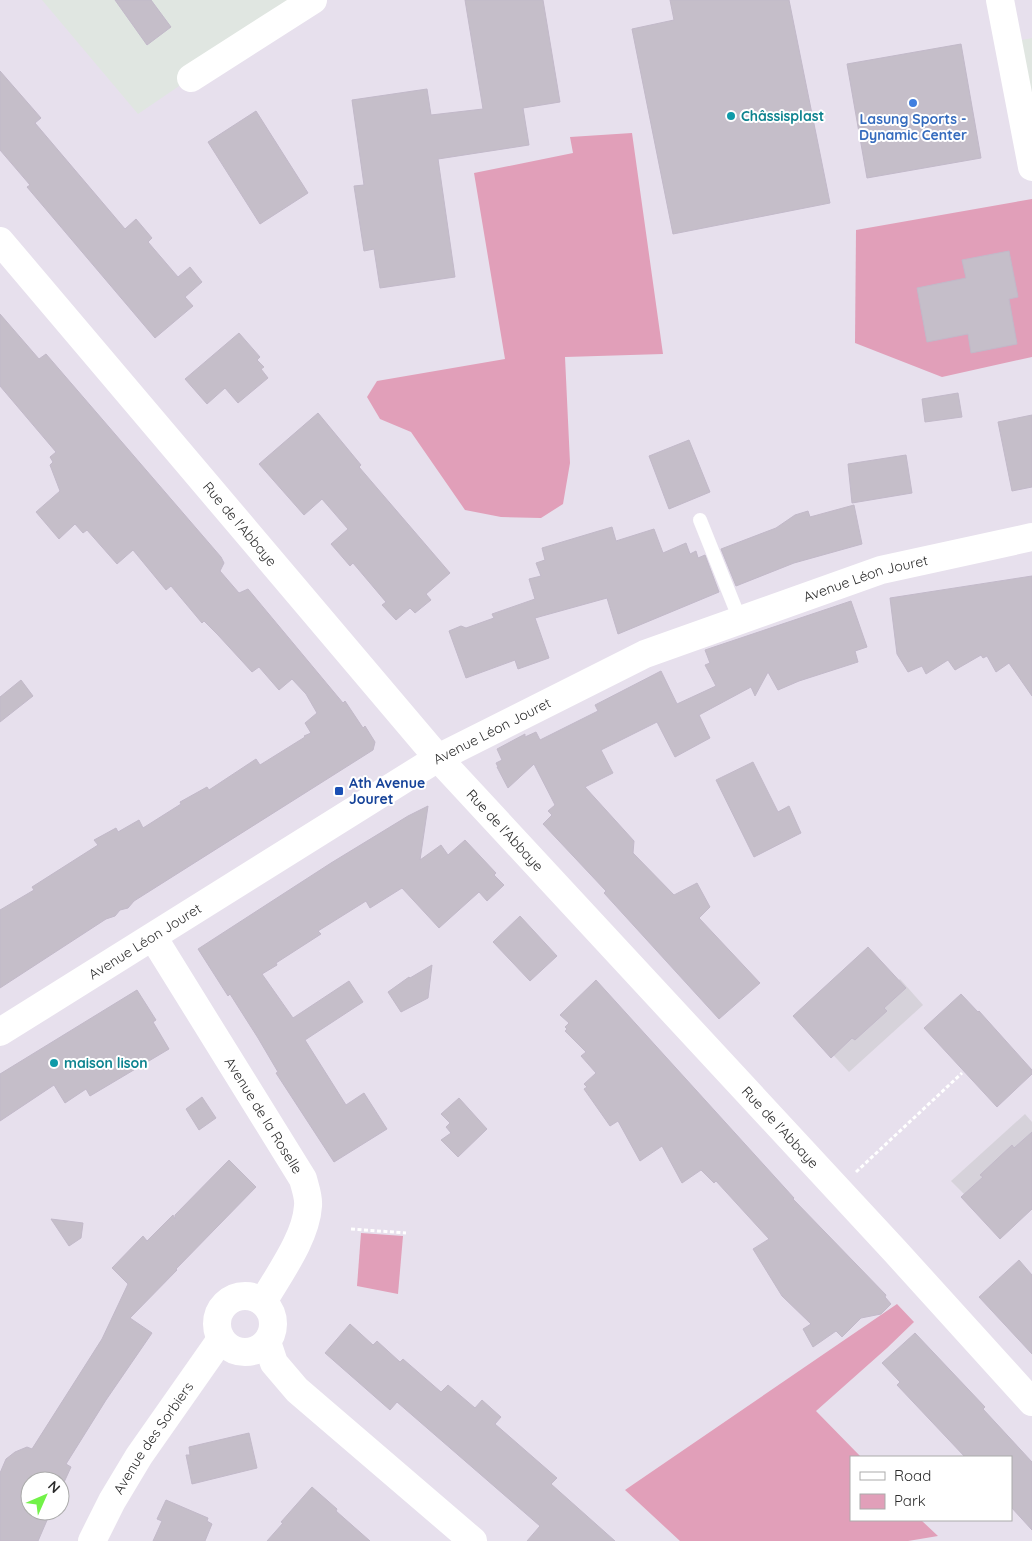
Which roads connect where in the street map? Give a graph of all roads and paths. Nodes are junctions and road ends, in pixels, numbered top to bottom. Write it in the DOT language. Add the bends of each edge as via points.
graph roads {
  1 [pos="313,0"];
  2 [pos="1000,0"];
  3 [pos="191,78"];
  4 [pos="1032,167"];
  5 [pos="0,241"];
  6 [pos="700,520"];
  7 [pos="1032,537"];
  8 [pos="740,620"];
  9 [pos="438,758"];
  10 [pos="153,937"];
  11 [pos="0,1032"];
  12 [pos="962,1073"];
  13 [pos="838,1189"];
  14 [pos="351,1230"];
  15 [pos="406,1233"];
  16 [pos="263,1302"];
  17 [pos="221,1339"];
  18 [pos="267,1342"];
  19 [pos="1032,1402"];
  20 [pos="92,1541"];
  21 [pos="473,1541"];
  1 -- 3 [label="street"];
  2 -- 4 [label="street"];
  5 -- 9 [label="street, Rue de l'Abbaye"];
  6 -- 8 [label="lane"];
  7 -- 8 [label="street, Avenue Léon Jouret" via="880,570"];
  8 -- 9 [label="street, Avenue Léon Jouret" via="645,654"];
  9 -- 10 [label="street, Avenue Léon Jouret"];
  9 -- 13 [label="street, Rue de l'Abbaye"];
  10 -- 11 [label="street, Avenue Léon Jouret"];
  10 -- 16 [label="street, Avenue de la Roselle" via="304,1178 308,1204 305,1222 297,1243"];
  12 -- 13 [label="path"];
  13 -- 19 [label="street, Rue de l'Abbaye"];
  14 -- 15 [label="path"];
  16 -- 17 [label="street" via="246,1295 238,1296 223,1306 216,1322"];
  16 -- 18 [label="street" via="273,1316 272,1334"];
  17 -- 18 [label="street" via="227,1346 243,1352 260,1348"];
  17 -- 20 [label="street, Avenue des Sorbiers" via="139,1456"];
  18 -- 21 [label="street" via="274,1363 298,1390"];
}
